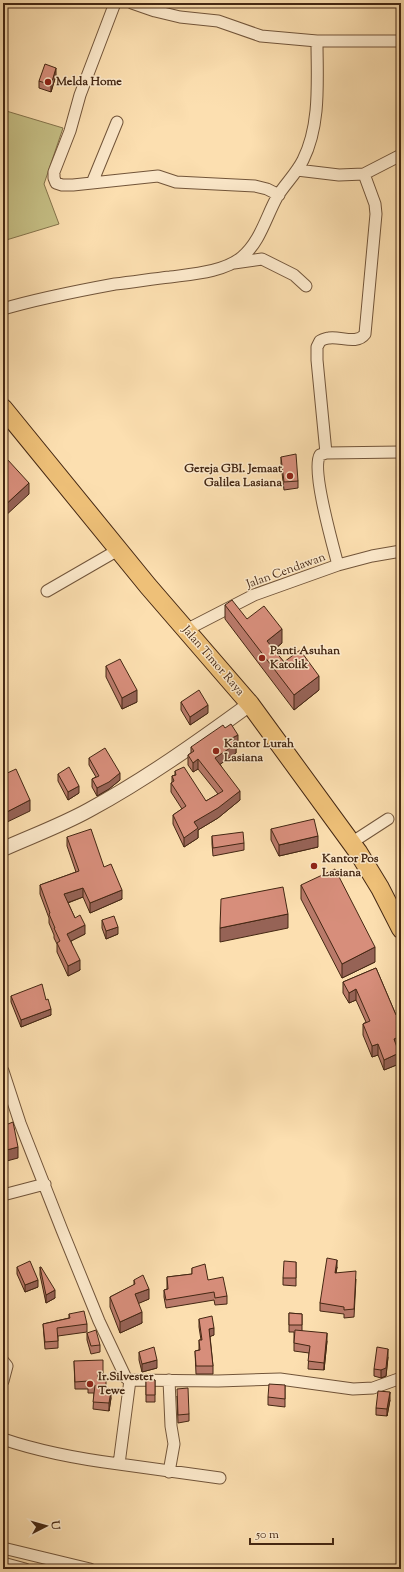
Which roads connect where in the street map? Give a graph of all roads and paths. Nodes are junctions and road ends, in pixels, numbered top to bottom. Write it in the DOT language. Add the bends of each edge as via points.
graph roads {
  1 [pos="115,3"];
  2 [pos="132,3"];
  3 [pos="157,7"];
  4 [pos="317,41"];
  5 [pos="401,42"];
  6 [pos="117,122"];
  7 [pos="401,155"];
  8 [pos="297,170"];
  9 [pos="364,174"];
  10 [pos="92,183"];
  11 [pos="279,195"];
  12 [pos="232,264"];
  13 [pos="306,286"];
  14 [pos="3,309"];
  15 [pos="3,408"];
  16 [pos="401,452"];
  17 [pos="326,453"];
  18 [pos="118,550"];
  19 [pos="401,552"];
  20 [pos="338,565"];
  21 [pos="47,592"];
  22 [pos="186,630"];
  23 [pos="250,704"];
  24 [pos="388,819"];
  25 [pos="351,843"];
  26 [pos="3,849"];
  27 [pos="401,929"];
  28 [pos="3,1071"];
  29 [pos="20,1123"];
  30 [pos="9,1126"];
  31 [pos="45,1184"];
  32 [pos="3,1195"];
  33 [pos="3,1361"];
  34 [pos="401,1378"];
  35 [pos="130,1380"];
  36 [pos="169,1380"];
  37 [pos="3,1381"];
  38 [pos="3,1439"];
  39 [pos="119,1464"];
  40 [pos="168,1472"];
  41 [pos="220,1478"];
  42 [pos="3,1548"];
  43 [pos="3,1563"];
  44 [pos="25,1569"];
  45 [pos="90,1569"];
  1 -- 10 [label="street" via="54,172 56,183 62,185"];
  2 -- 3 [label="street"];
  3 -- 4 [label="street" via="180,18 218,21 261,36"];
  4 -- 5 [label="street"];
  4 -- 8 [label="street" via="314,128 308,149"];
  6 -- 10 [label="street"];
  7 -- 9 [label="street"];
  8 -- 9 [label="street" via="339,175"];
  8 -- 11 [label="street"];
  9 -- 17 [label="street" via="376,214 367,327 363,337 329,337 320,341 317,347"];
  10 -- 11 [label="street" via="158,176 176,182 255,186"];
  11 -- 12 [label="street" via="253,243 243,256"];
  12 -- 13 [label="street" via="262,259 294,275"];
  12 -- 14 [label="street" via="195,274 67,293"];
  15 -- 18 [label="highway, Jalan Timor Raya"];
  16 -- 17 [label="street"];
  17 -- 20 [label="street" via="318,458 318,471"];
  18 -- 21 [label="street"];
  18 -- 22 [label="highway, Jalan Timor Raya"];
  19 -- 20 [label="street, Jalan Cendawan"];
  20 -- 22 [label="street, Jalan Cendawan" via="254,595"];
  22 -- 23 [label="highway, Jalan Timor Raya"];
  23 -- 25 [label="highway, Jalan Timor Raya"];
  23 -- 26 [label="street" via="157,770 53,827"];
  24 -- 25 [label="street"];
  25 -- 27 [label="highway, Jalan Timor Raya" via="380,888"];
  28 -- 29 [label="street"];
  29 -- 30 [label="street"];
  29 -- 31 [label="street"];
  31 -- 32 [label="street"];
  31 -- 35 [label="street" via="99,1321 124,1375"];
  33 -- 37 [label="street" via="7,1366"];
  34 -- 36 [label="street" via="373,1388 353,1390 280,1379"];
  35 -- 36 [label="street"];
  35 -- 39 [label="street"];
  36 -- 40 [label="street" via="174,1444"];
  38 -- 39 [label="street" via="75,1458"];
  39 -- 40 [label="street"];
  40 -- 41 [label="street"];
  42 -- 45 [label="street"];
  43 -- 44 [label="street"];
}
